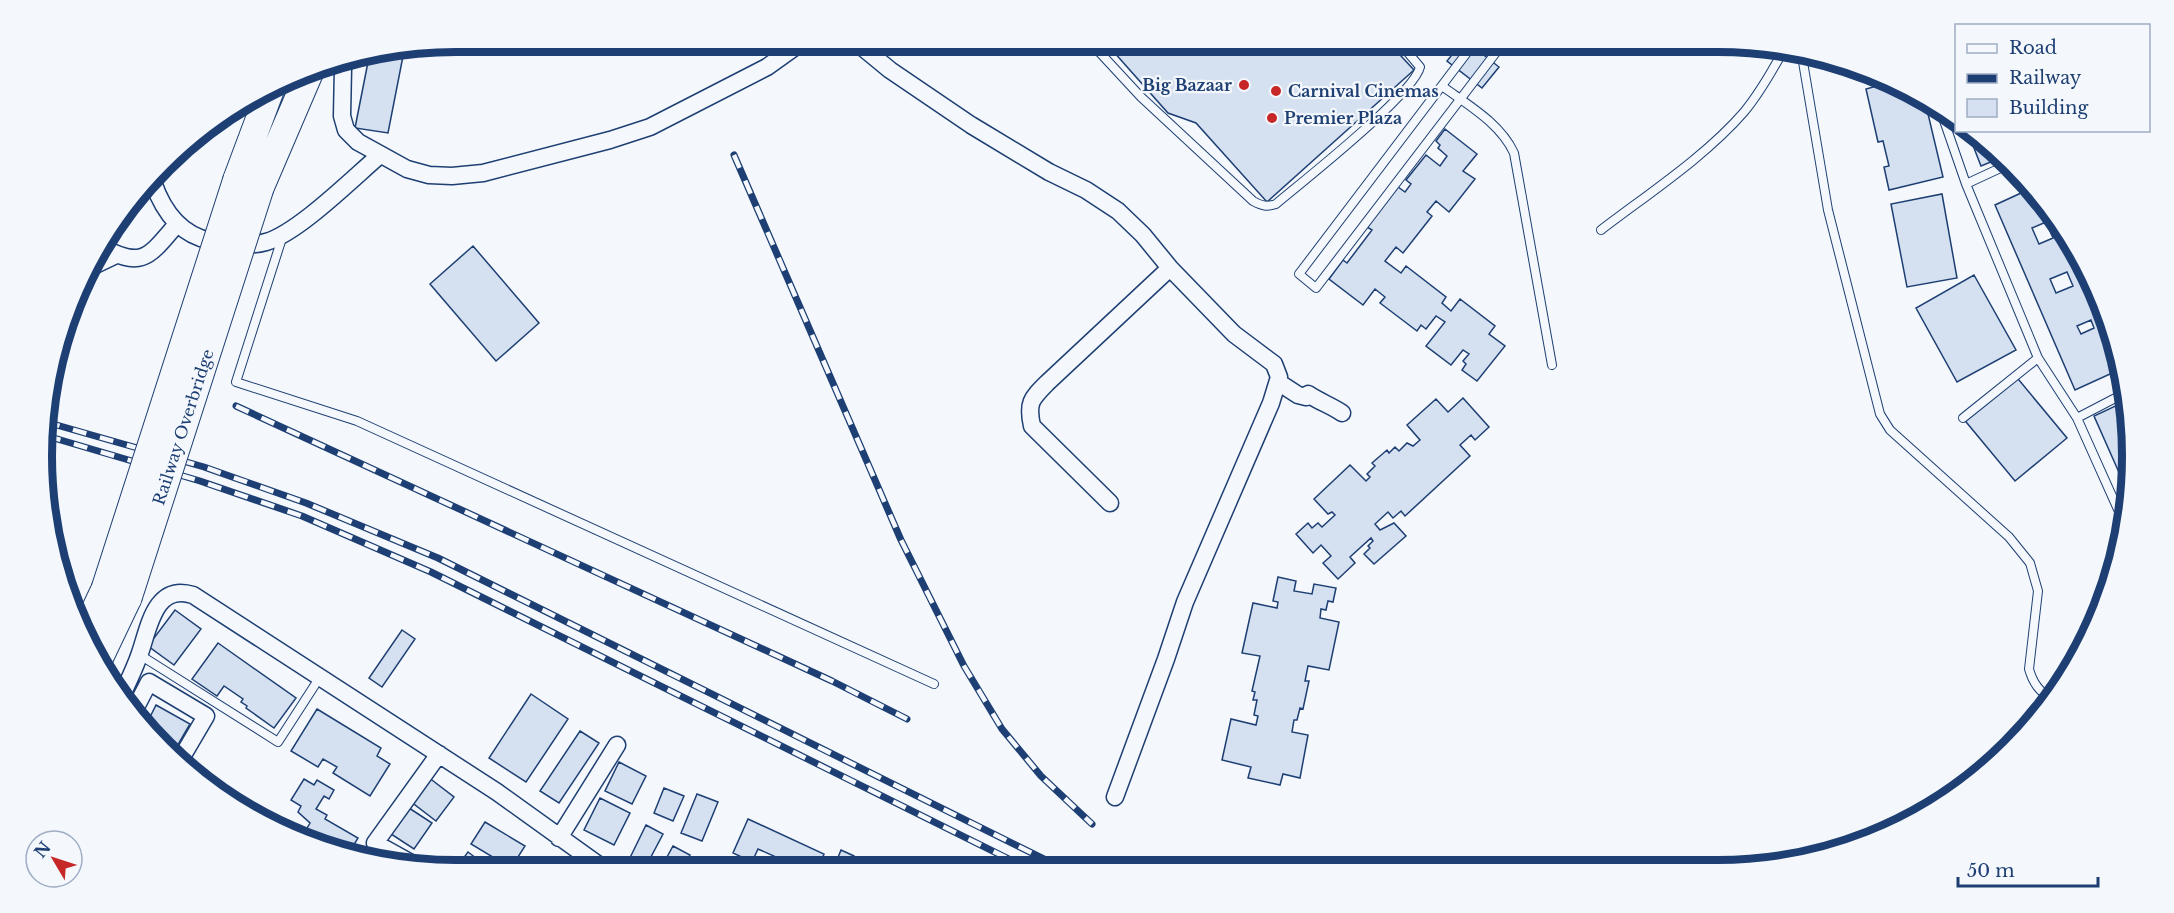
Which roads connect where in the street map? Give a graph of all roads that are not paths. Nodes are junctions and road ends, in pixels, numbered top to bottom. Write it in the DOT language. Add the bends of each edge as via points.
graph roads {
  1 [pos="788,52"];
  2 [pos="868,52"];
  3 [pos="1099,52"];
  4 [pos="1407,52"];
  5 [pos="1468,52"];
  6 [pos="1496,52"];
  7 [pos="1780,57"];
  8 [pos="1803,62"];
  9 [pos="343,68"];
  10 [pos="304,82"];
  11 [pos="1442,86"];
  12 [pos="268,99"];
  13 [pos="1460,100"];
  14 [pos="1945,123"];
  15 [pos="380,155"];
  16 [pos="2000,168"];
  17 [pos="248,183"];
  18 [pos="1966,184"];
  19 [pos="155,188"];
  20 [pos="176,225"];
  21 [pos="1600,230"];
  22 [pos="283,234"];
  23 [pos="109,251"];
  24 [pos="116,255"];
  25 [pos="103,261"];
  26 [pos="1170,268"];
  27 [pos="2038,358"];
  28 [pos="1552,365"];
  29 [pos="1278,382"];
  30 [pos="2117,397"];
  31 [pos="1342,413"];
  32 [pos="1963,418"];
  33 [pos="2078,418"];
  34 [pos="1110,503"];
  35 [pos="2118,509"];
  36 [pos="117,594"];
  37 [pos="90,626"];
  38 [pos="101,648"];
  39 [pos="140,655"];
  40 [pos="320,677"];
  41 [pos="934,684"];
  42 [pos="125,687"];
  43 [pos="2043,694"];
  44 [pos="137,703"];
  45 [pos="617,745"];
  46 [pos="184,754"];
  47 [pos="439,754"];
  48 [pos="1115,796"];
  49 [pos="559,838"];
  50 [pos="399,856"];
  51 [pos="591,860"];
  1 -- 15 [label="street" via="767,67 650,127 483,173 429,175"];
  2 -- 26 [label="street" via="971,124 1118,211"];
  3 -- 4 [label="lane" via="1253,201 1269,206 1333,157 1417,76 1420,67"];
  5 -- 11 [label="lane"];
  6 -- 13 [label="lane"];
  7 -- 21 [label="lane" via="1745,110 1716,141"];
  8 -- 43 [label="lane" via="1828,210 1880,414 1890,430 2009,537 2030,563 2038,591 2029,669"];
  9 -- 15 [label="street" via="342,116 346,130"];
  10 -- 17 [label="main road"];
  11 -- 13 [label="lane"];
  11 -- 13 [label="lane" via="1299,274 1316,288"];
  12 -- 17 [label="main road"];
  13 -- 28 [label="lane" via="1496,127 1514,153"];
  14 -- 18 [label="lane"];
  15 -- 22 [label="street"];
  16 -- 18 [label="lane"];
  17 -- 36 [label="main road, Railway Overbridge, bridge"];
  18 -- 27 [label="lane"];
  19 -- 20 [label="street"];
  20 -- 22 [label="street" via="201,239 232,245 266,242"];
  20 -- 24 [label="street" via="144,257 130,260"];
  22 -- 41 [label="lane" via="237,382 357,421"];
  23 -- 24 [label="street"];
  24 -- 25 [label="street"];
  26 -- 29 [label="street" via="1234,334 1274,364"];
  26 -- 34 [label="street" via="1036,394 1029,410 1032,426"];
  27 -- 32 [label="lane"];
  27 -- 33 [label="lane"];
  29 -- 31 [label="street"];
  29 -- 48 [label="street" via="1185,602"];
  30 -- 33 [label="lane"];
  33 -- 35 [label="lane"];
  36 -- 37 [label="main road, Railway Overbridge"];
  36 -- 38 [label="main road, Railway Overbridge"];
  39 -- 40 [label="lane" via="278,742"];
  39 -- 40 [label="street" via="158,605 181,592 193,595"];
  39 -- 42 [label="street"];
  40 -- 47 [label="street"];
  44 -- 46 [label="street" via="149,682 206,716"];
  45 -- 49 [label="street"];
  47 -- 49 [label="street"];
  47 -- 50 [label="street" via="375,843"];
  49 -- 51 [label="street"];
}
